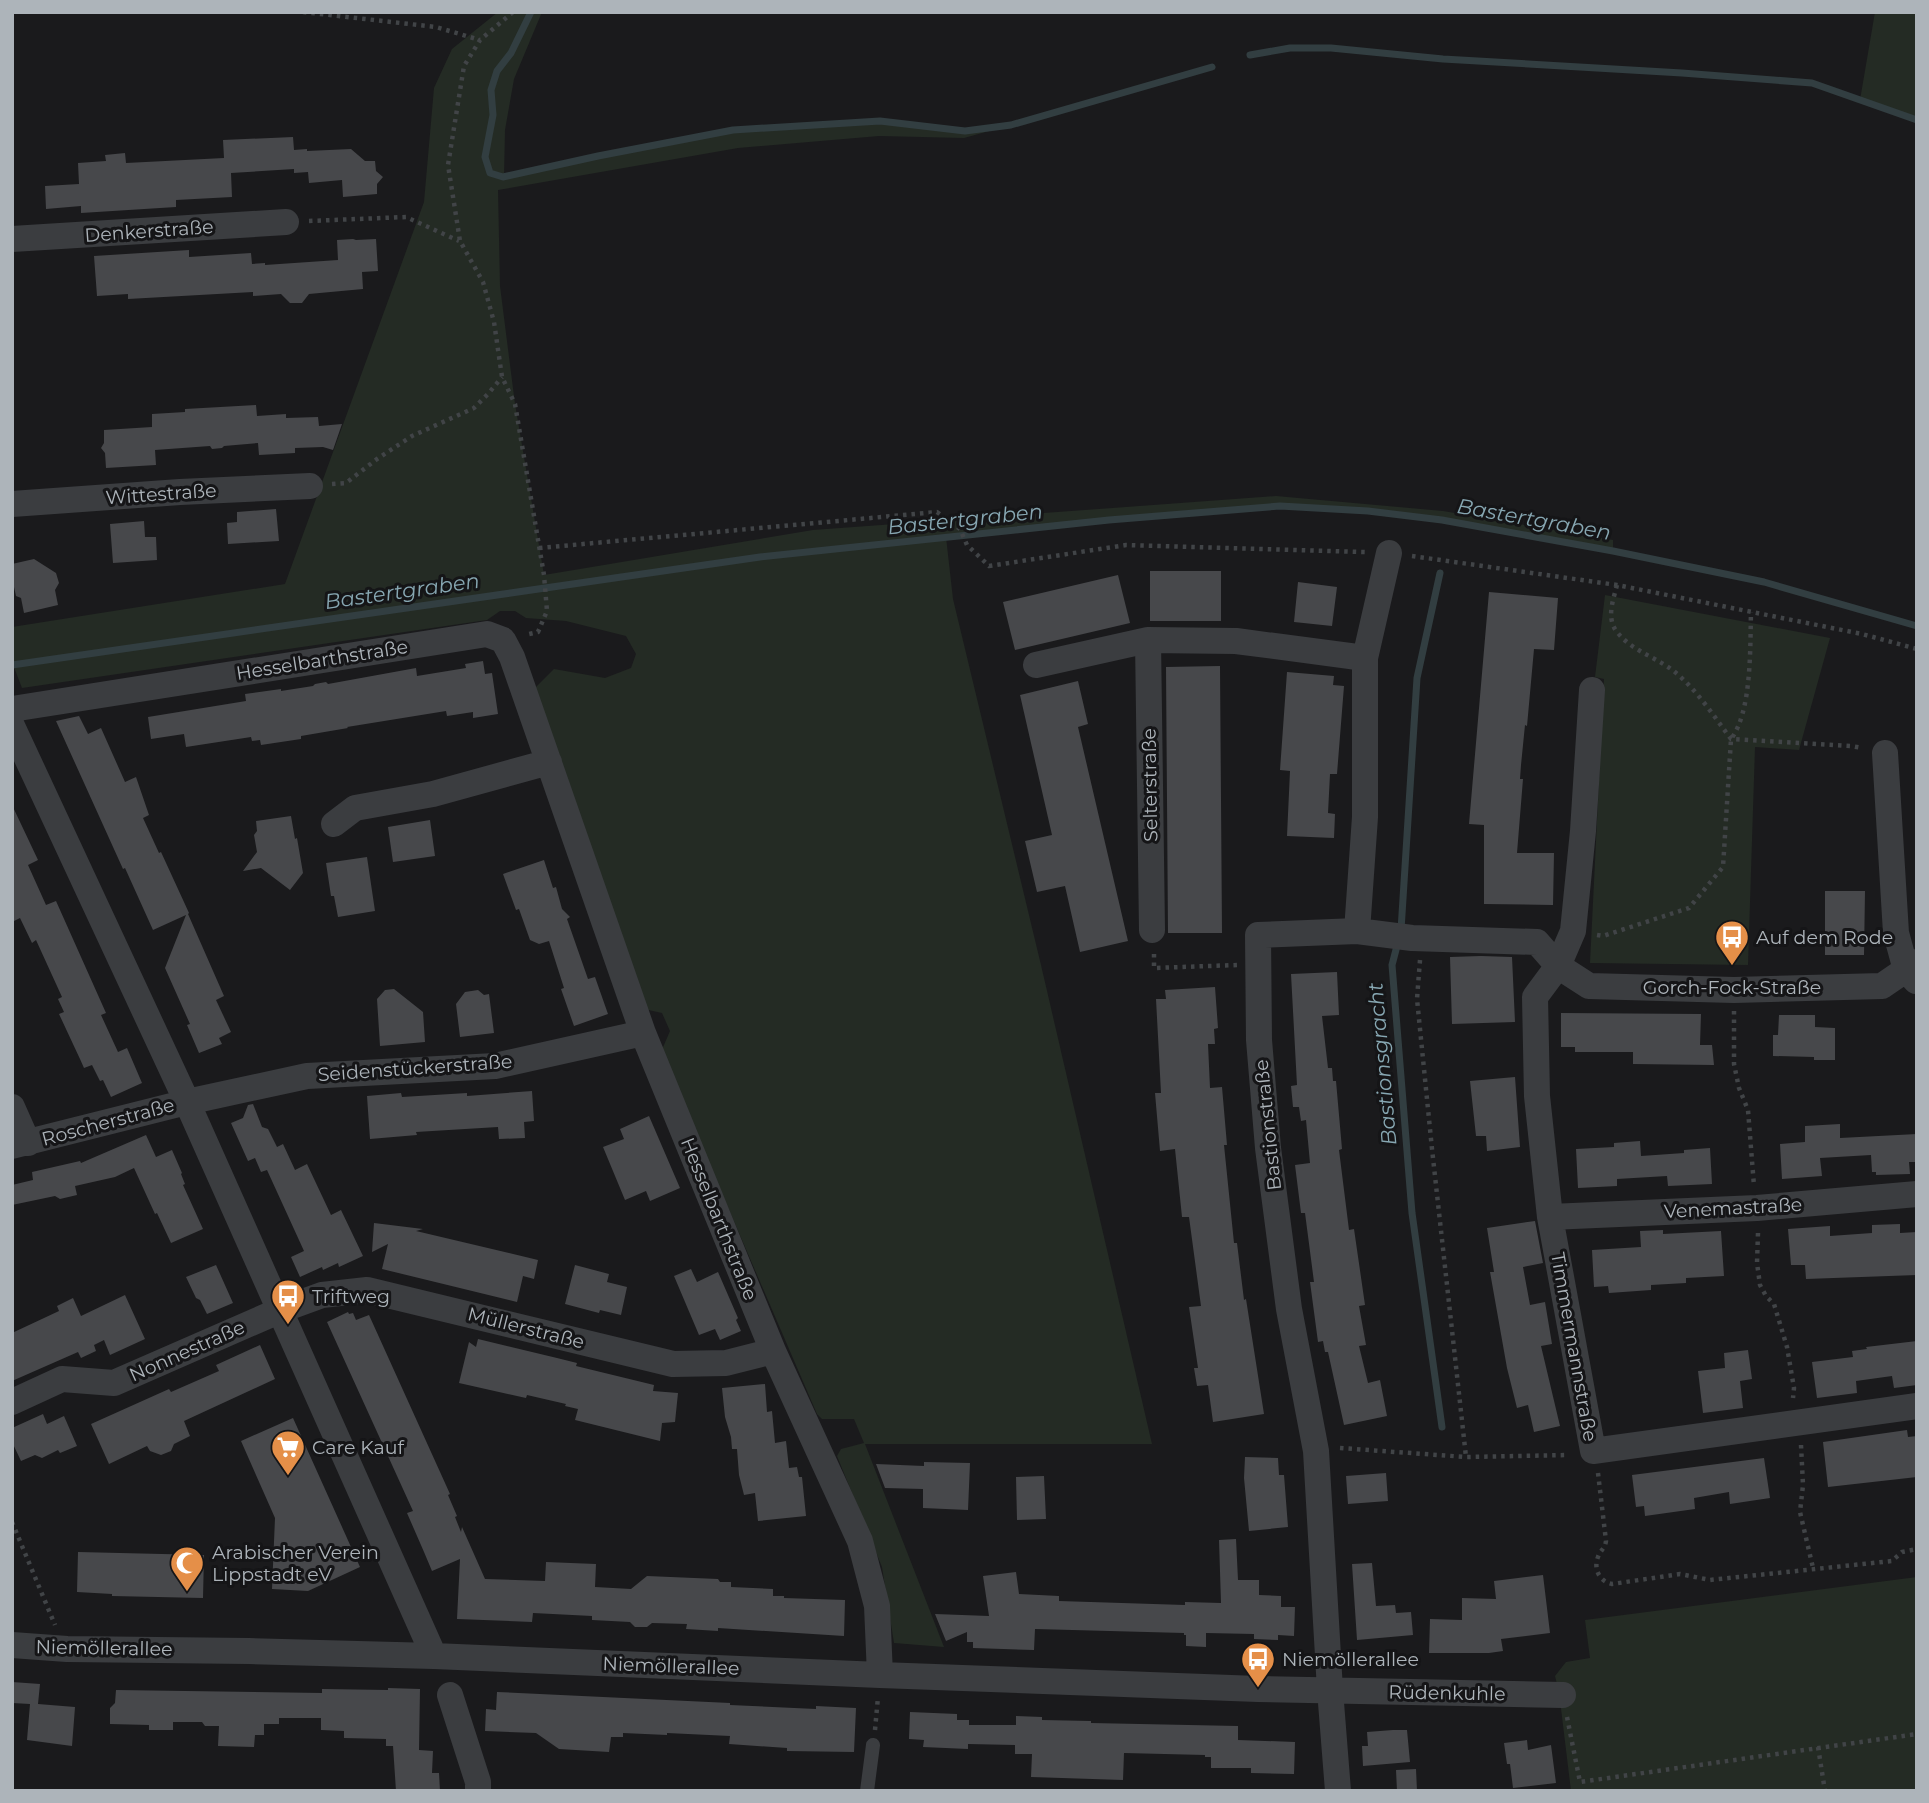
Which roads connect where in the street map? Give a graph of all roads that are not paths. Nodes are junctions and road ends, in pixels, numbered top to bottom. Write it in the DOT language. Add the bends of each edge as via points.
graph roads {
  1 [pos="286,222"];
  2 [pos="12,240"];
  3 [pos="310,486"];
  4 [pos="12,504"];
  5 [pos="1389,553"];
  6 [pos="1148,639"];
  7 [pos="1365,658"];
  8 [pos="1036,665"];
  9 [pos="1592,690"];
  10 [pos="12,709"];
  11 [pos="12,726"];
  12 [pos="1885,753"];
  13 [pos="548,762"];
  14 [pos="334,824"];
  15 [pos="1153,930"];
  16 [pos="1357,930"];
  17 [pos="1558,967"];
  18 [pos="1913,971"];
  19 [pos="643,1034"];
  20 [pos="187,1102"];
  21 [pos="12,1107"];
  22 [pos="20,1144"];
  23 [pos="1917,1194"];
  24 [pos="1550,1217"];
  25 [pos="281,1310"];
  26 [pos="773,1351"];
  27 [pos="12,1402"];
  28 [pos="1917,1406"];
  29 [pos="12,1645"];
  30 [pos="434,1656"];
  31 [pos="880,1675"];
  32 [pos="1330,1690"];
  33 [pos="450,1695"];
  34 [pos="1563,1695"];
  35 [pos="873,1745"];
  36 [pos="478,1791"];
  37 [pos="867,1791"];
  38 [pos="1338,1791"];
  1 -- 2 [label="street, Denkerstraße"];
  3 -- 4 [label="street, Wittestraße"];
  5 -- 7 [label="street"];
  6 -- 7 [label="street" via="1236,641"];
  6 -- 8 [label="street"];
  6 -- 15 [label="street, Selterstraße"];
  7 -- 16 [label="street" via="1365,817"];
  9 -- 17 [label="street" via="1573,931"];
  10 -- 13 [label="street, Hesselbarthstraße" via="487,634 503,640 512,657"];
  11 -- 20 [label="street"];
  12 -- 18 [label="street, Gorch-Fock-Straße" via="1896,933"];
  13 -- 14 [label="street" via="433,794 355,807"];
  13 -- 19 [label="street, Hesselbarthstraße"];
  16 -- 17 [label="street, Gorch-Fock-Straße" via="1537,943"];
  16 -- 32 [label="street, Bastionstraße" via="1258,935 1259,1040 1268,1148 1289,1310 1316,1446"];
  17 -- 18 [label="street, Gorch-Fock-Straße" via="1589,986 1734,990 1882,986"];
  17 -- 24 [label="street, Timmermannstraße" via="1535,998 1537,1096"];
  19 -- 20 [label="street, Seidenstückerstraße" via="495,1066 307,1076"];
  19 -- 26 [label="street, Hesselbarthstraße"];
  20 -- 22 [label="street, Roscherstraße"];
  20 -- 25 [label="street"];
  21 -- 22 [label="street, Roscherstraße"];
  23 -- 24 [label="street, Venemastraße" via="1757,1208"];
  24 -- 28 [label="street, Timmermannstraße" via="1593,1451"];
  25 -- 26 [label="street, Müllerstraße" via="322,1295 367,1290 673,1364 726,1363"];
  25 -- 27 [label="street, Nonnestraße" via="114,1383 62,1379"];
  25 -- 30 [label="street"];
  26 -- 31 [label="street, Hesselbarthstraße" via="860,1541 877,1606"];
  29 -- 30 [label="street, Niemöllerallee" via="66,1650"];
  30 -- 31 [label="street, Niemöllerallee"];
  31 -- 32 [label="street, Niemöllerallee"];
  32 -- 34 [label="street, Rüdenkuhle"];
  32 -- 38 [label="street, Bastionstraße"];
  33 -- 36 [label="street"];
  35 -- 37 [label="lane"];
}
